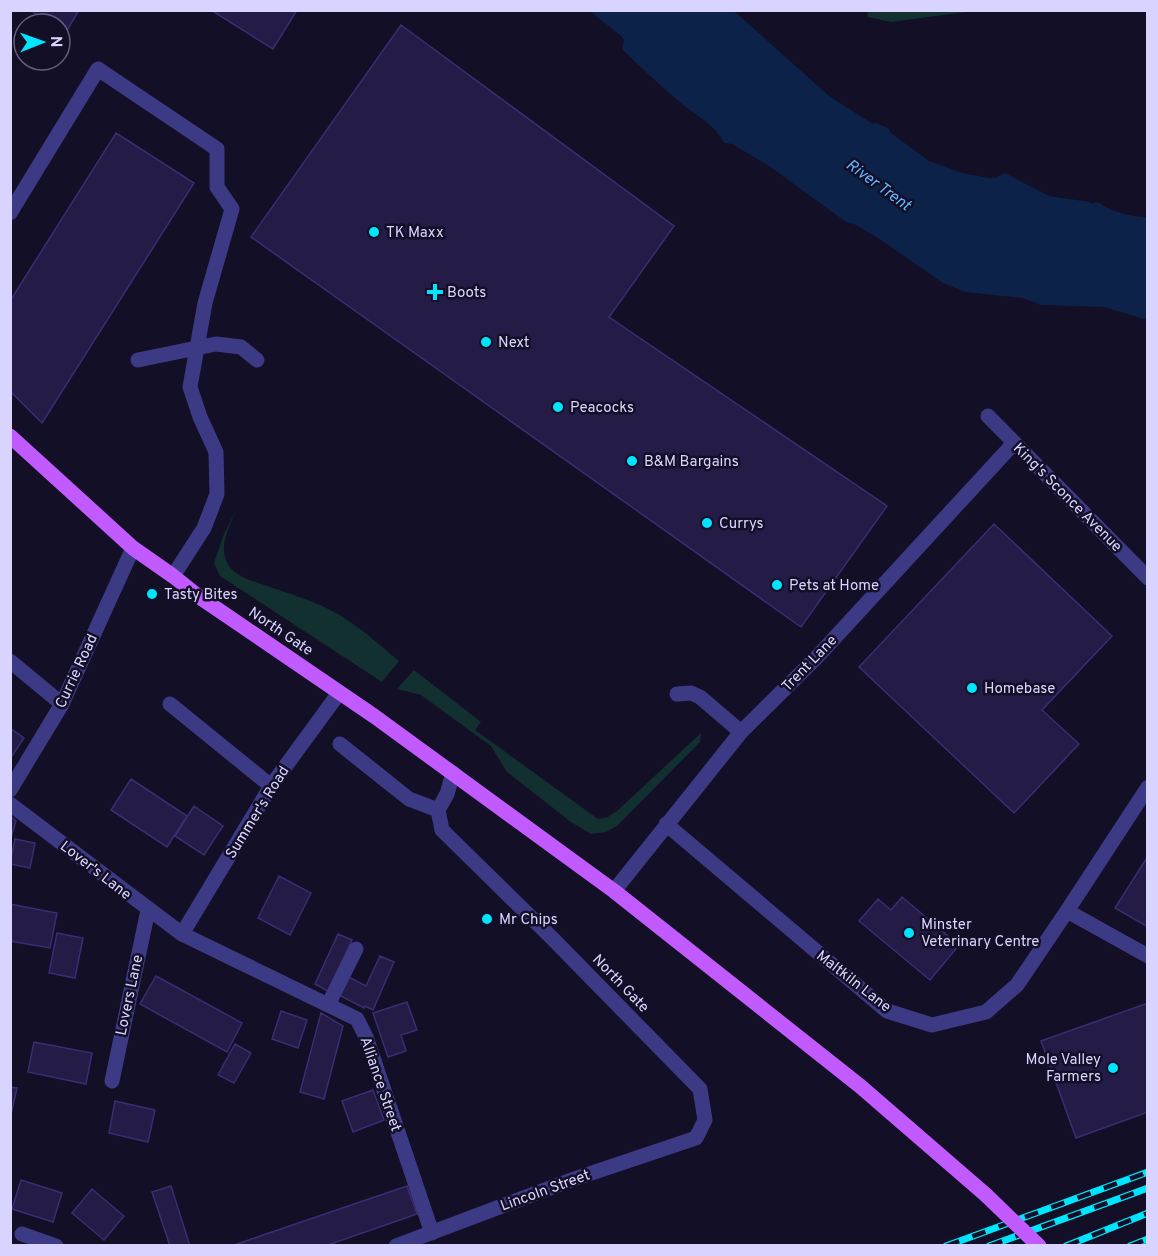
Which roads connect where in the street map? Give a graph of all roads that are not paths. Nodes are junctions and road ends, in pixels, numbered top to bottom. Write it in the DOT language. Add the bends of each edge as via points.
graph roads {
  1 [pos="10,213"];
  2 [pos="196,348"];
  3 [pos="138,360"];
  4 [pos="257,360"];
  5 [pos="988,416"];
  6 [pos="10,436"];
  7 [pos="1014,443"];
  8 [pos="133,548"];
  9 [pos="173,576"];
  10 [pos="1148,578"];
  11 [pos="10,661"];
  12 [pos="339,693"];
  13 [pos="677,694"];
  14 [pos="62,704"];
  15 [pos="170,704"];
  16 [pos="741,732"];
  17 [pos="340,744"];
  18 [pos="453,772"];
  19 [pos="271,786"];
  20 [pos="1148,787"];
  21 [pos="10,790"];
  22 [pos="10,804"];
  23 [pos="438,810"];
  24 [pos="666,824"];
  25 [pos="614,891"];
  26 [pos="148,910"];
  27 [pos="1068,911"];
  28 [pos="182,934"];
  29 [pos="356,949"];
  30 [pos="1148,956"];
  31 [pos="328,1005"];
  32 [pos="112,1081"];
  33 [pos="696,1138"];
  34 [pos="432,1233"];
  35 [pos="22,1234"];
  36 [pos="56,1245"];
  37 [pos="396,1245"];
  38 [pos="1039,1245"];
  1 -- 2 [label="street" via="98,69 217,149 217,187 232,209"];
  2 -- 3 [label="street"];
  2 -- 4 [label="street" via="216,344 241,347"];
  2 -- 9 [label="street" via="190,387 216,452 217,494 204,528"];
  5 -- 7 [label="street, King's Sconce Avenue"];
  6 -- 8 [label="main road, North Gate"];
  7 -- 10 [label="street, King's Sconce Avenue"];
  7 -- 16 [label="street, Trent Lane" via="817,657"];
  8 -- 9 [label="main road, North Gate"];
  8 -- 14 [label="street, Currie Road"];
  9 -- 12 [label="main road, North Gate"];
  11 -- 14 [label="street"];
  12 -- 18 [label="main road, North Gate"];
  12 -- 19 [label="street, Summer's Road"];
  13 -- 16 [label="street" via="700,697"];
  14 -- 21 [label="street, Currie Road"];
  15 -- 19 [label="street"];
  16 -- 24 [label="street, Trent Lane"];
  17 -- 23 [label="street" via="409,799"];
  18 -- 23 [label="street"];
  18 -- 25 [label="main road, North Gate"];
  19 -- 28 [label="street, Summer's Road"];
  20 -- 27 [label="street, Maltkiln Lane"];
  22 -- 26 [label="street, Lover's Lane"];
  23 -- 33 [label="street, North Gate" via="442,830 700,1089 705,1120"];
  24 -- 25 [label="street, Trent Lane"];
  24 -- 27 [label="street, Maltkiln Lane" via="887,1011 932,1025 986,1012 1017,985"];
  25 -- 38 [label="main road, North Gate, bridge" via="860,1086"];
  26 -- 28 [label="street, Lover's Lane"];
  26 -- 32 [label="street, Lovers Lane" via="122,1066"];
  27 -- 30 [label="street"];
  28 -- 31 [label="street, Alliance Street"];
  29 -- 31 [label="street"];
  31 -- 34 [label="street, Alliance Street" via="357,1019 366,1037"];
  33 -- 34 [label="street, Lincoln Street"];
  34 -- 37 [label="street, Lincoln Street"];
  35 -- 36 [label="street"];
}
